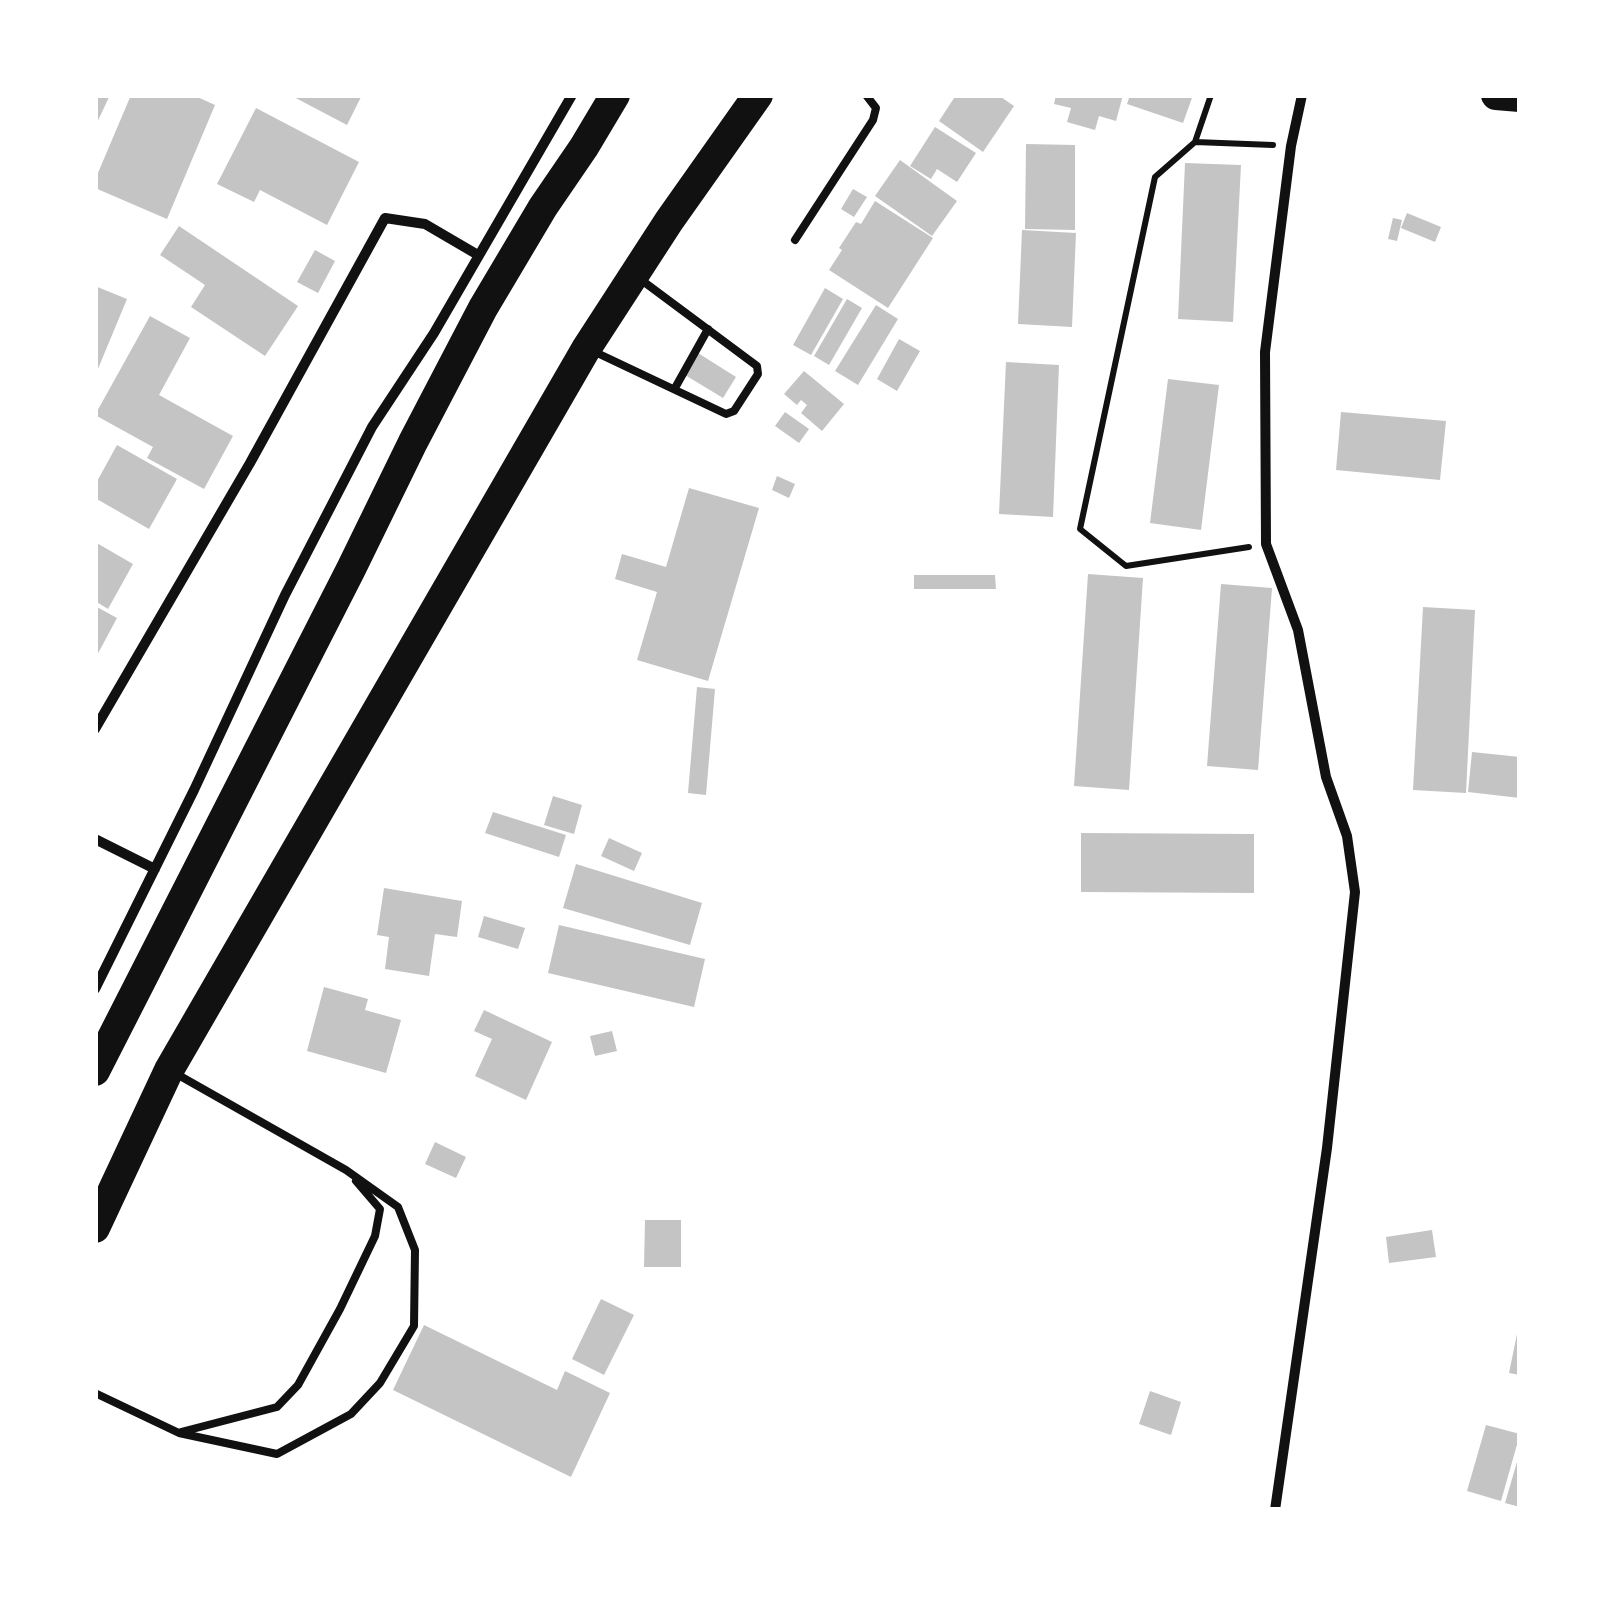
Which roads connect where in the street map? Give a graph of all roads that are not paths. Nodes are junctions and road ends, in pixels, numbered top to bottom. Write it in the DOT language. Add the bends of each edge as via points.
graph roads {
  1 [pos="572,95"];
  2 [pos="616,95"];
  3 [pos="758,95"];
  4 [pos="866,95"];
  5 [pos="1302,95"];
  6 [pos="1496,95"];
  7 [pos="1520,97"];
  8 [pos="795,240"];
  9 [pos="478,254"];
  10 [pos="634,274"];
  11 [pos="708,329"];
  12 [pos="586,349"];
  13 [pos="675,388"];
  14 [pos="95,729"];
  15 [pos="95,839"];
  16 [pos="156,869"];
  17 [pos="95,989"];
  18 [pos="169,1070"];
  19 [pos="95,1071"];
  20 [pos="346,1170"];
  21 [pos="95,1228"];
  22 [pos="95,1393"];
  23 [pos="179,1432"];
  24 [pos="1276,1510"];
  1 -- 9 [label="street"];
  2 -- 19 [label="highway" via="483,308"];
  3 -- 10 [label="highway"];
  4 -- 8 [label="lane" via="876,108 872,120"];
  5 -- 24 [label="street" via="1265,352 1266,544 1298,630 1355,892"];
  6 -- 7 [label="highway"];
  9 -- 14 [label="street" via="426,224 386,218"];
  9 -- 16 [label="street" via="354,460"];
  10 -- 11 [label="lane"];
  10 -- 12 [label="highway"];
  11 -- 13 [label="lane"];
  11 -- 13 [label="lane" via="757,366 758,374 726,414"];
  12 -- 13 [label="lane"];
  12 -- 18 [label="highway"];
  15 -- 16 [label="street"];
  16 -- 17 [label="street"];
  18 -- 20 [label="lane"];
  18 -- 21 [label="highway"];
  20 -- 23 [label="lane" via="380,1209 375,1236 298,1384 277,1406"];
  20 -- 23 [label="lane" via="398,1207 415,1250 414,1326 380,1382 351,1414 277,1454"];
  22 -- 23 [label="lane"];
}
